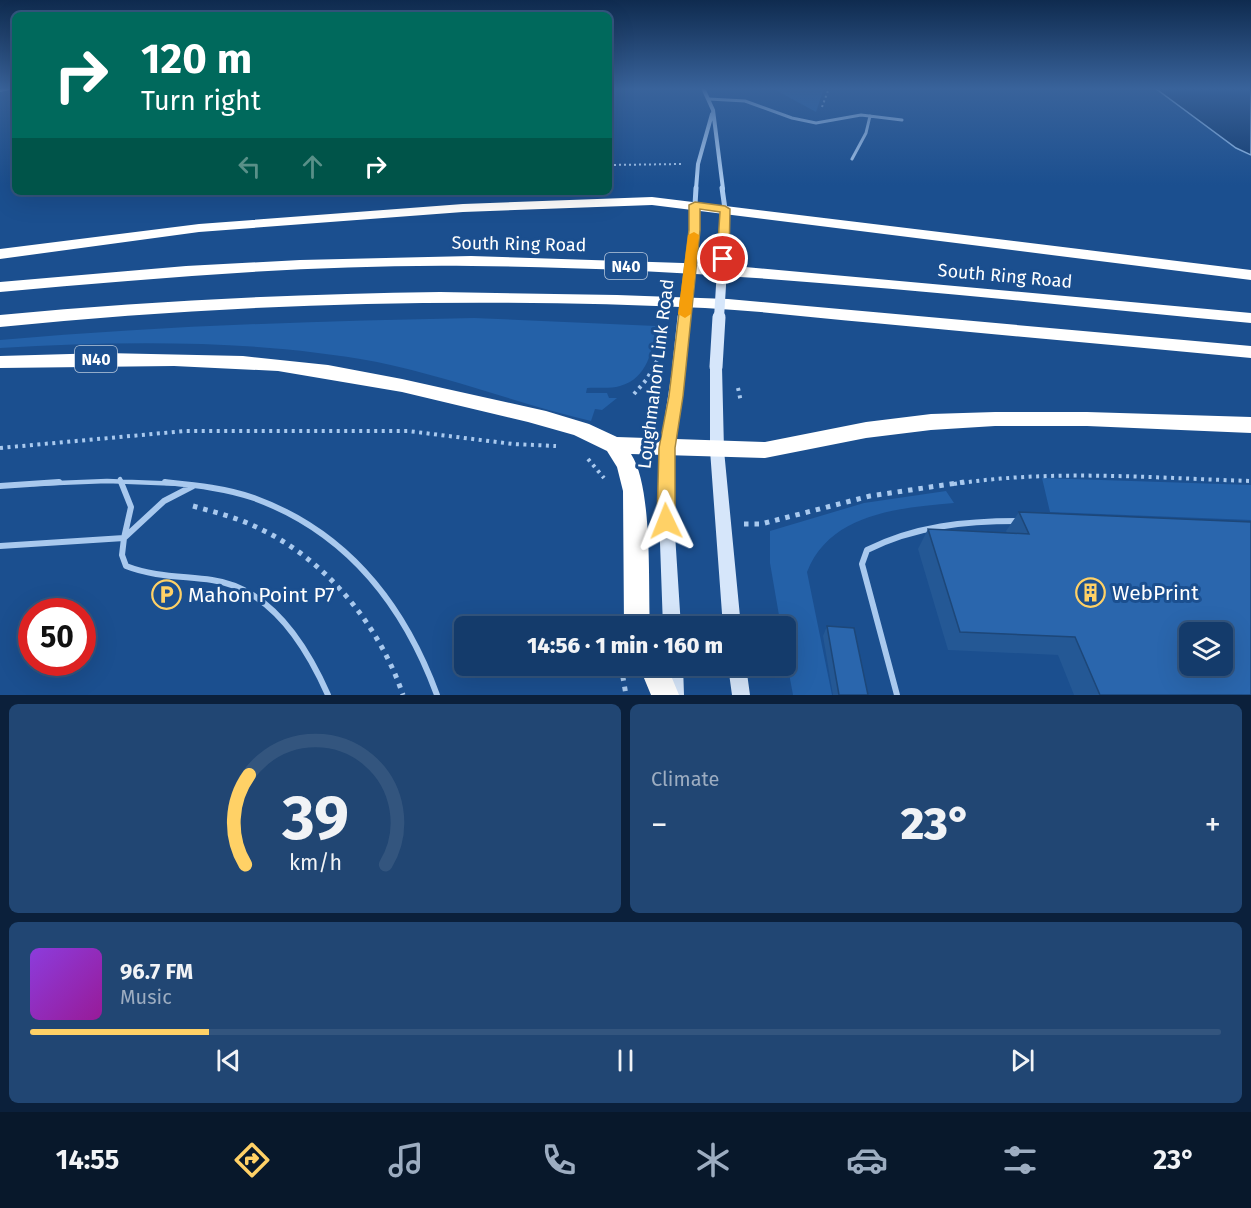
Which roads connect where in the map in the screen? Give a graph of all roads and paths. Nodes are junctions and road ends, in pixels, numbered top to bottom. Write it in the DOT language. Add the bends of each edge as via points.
graph roads {
  1 [pos="710,120"];
  2 [pos="714,120"];
  3 [pos="804,120"];
  4 [pos="830,120"];
  5 [pos="869,120"];
  6 [pos="852,159"];
  7 [pos="698,164"];
  8 [pos="612,165"];
  9 [pos="695,205"];
  10 [pos="725,209"];
  11 [pos="0,254"];
  12 [pos="1251,275"];
  13 [pos="0,287"];
  14 [pos="1251,318"];
  15 [pos="0,321"];
  16 [pos="1251,352"];
  17 [pos="657,361"];
  18 [pos="0,362"];
  19 [pos="634,394"];
  20 [pos="1251,425"];
  21 [pos="614,445"];
  22 [pos="564,446"];
  23 [pos="0,448"];
  24 [pos="667,448"];
  25 [pos="717,450"];
  26 [pos="585,457"];
  27 [pos="120,479"];
  28 [pos="1251,481"];
  29 [pos="195,485"];
  30 [pos="0,486"];
  31 [pos="609,488"];
  32 [pos="162,503"];
  33 [pos="1031,521"];
  34 [pos="723,523"];
  35 [pos="124,538"];
  36 [pos="0,546"];
  37 [pos="637,616"];
  38 [pos="671,616"];
  39 [pos="731,616"];
  40 [pos="623,676"];
  41 [pos="657,676"];
  42 [pos="674,676"];
  43 [pos="738,676"];
  44 [pos="328,695"];
  45 [pos="403,695"];
  46 [pos="437,695"];
  47 [pos="626,695"];
  48 [pos="665,695"];
  49 [pos="675,695"];
  50 [pos="741,695"];
  51 [pos="897,695"];
  1 -- 7 [label="street"];
  2 -- 10 [label="street"];
  3 -- 4 [label="lane"];
  5 -- 6 [label="lane"];
  7 -- 8 [label="path"];
  7 -- 9 [label="street"];
  9 -- 10 [label="highway"];
  9 -- 11 [label="highway" via="652,201 464,208 199,228"];
  9 -- 24 [label="main road, Loughmahon Link Road, bridge"];
  10 -- 12 [label="highway"];
  10 -- 25 [label="main road, bridge" via="716,367"];
  13 -- 14 [label="highway, South Ring Road / N40" via="186,271 471,261 713,269"];
  15 -- 16 [label="highway, N40" via="267,300 487,297 708,303"];
  17 -- 19 [label="path"];
  18 -- 21 [label="highway, N40" via="193,360 280,366 393,384 540,418 597,435"];
  20 -- 25 [label="highway" via="1087,419 931,422 866,430 778,449"];
  21 -- 24 [label="highway"];
  21 -- 37 [label="highway" via="627,465 634,491"];
  22 -- 23 [label="path" via="408,431 185,431"];
  24 -- 25 [label="highway"];
  24 -- 38 [label="main road, Loughmahon Link Road" via="665,487"];
  25 -- 34 [label="main road"];
  26 -- 31 [label="path"];
  27 -- 29 [label="lane"];
  27 -- 30 [label="lane"];
  27 -- 35 [label="lane" via="131,507"];
  28 -- 34 [label="path" via="1053,475 993,478 870,496 761,524"];
  29 -- 32 [label="lane" via="179,490"];
  29 -- 46 [label="lane" via="265,502 306,524 350,556 390,599 430,670"];
  32 -- 35 [label="lane"];
  32 -- 45 [label="path" via="195,506 236,518 298,549 324,570 363,617"];
  33 -- 51 [label="lane" via="936,526 896,535 867,550 862,564"];
  34 -- 39 [label="main road"];
  35 -- 36 [label="lane"];
  35 -- 44 [label="lane" via="122,555 126,566 137,572 220,581 246,590 281,622 320,675"];
  40 -- 47 [label="path"];
  41 -- 48 [label="highway"];
  42 -- 49 [label="main road"];
  43 -- 50 [label="main road"];
}
